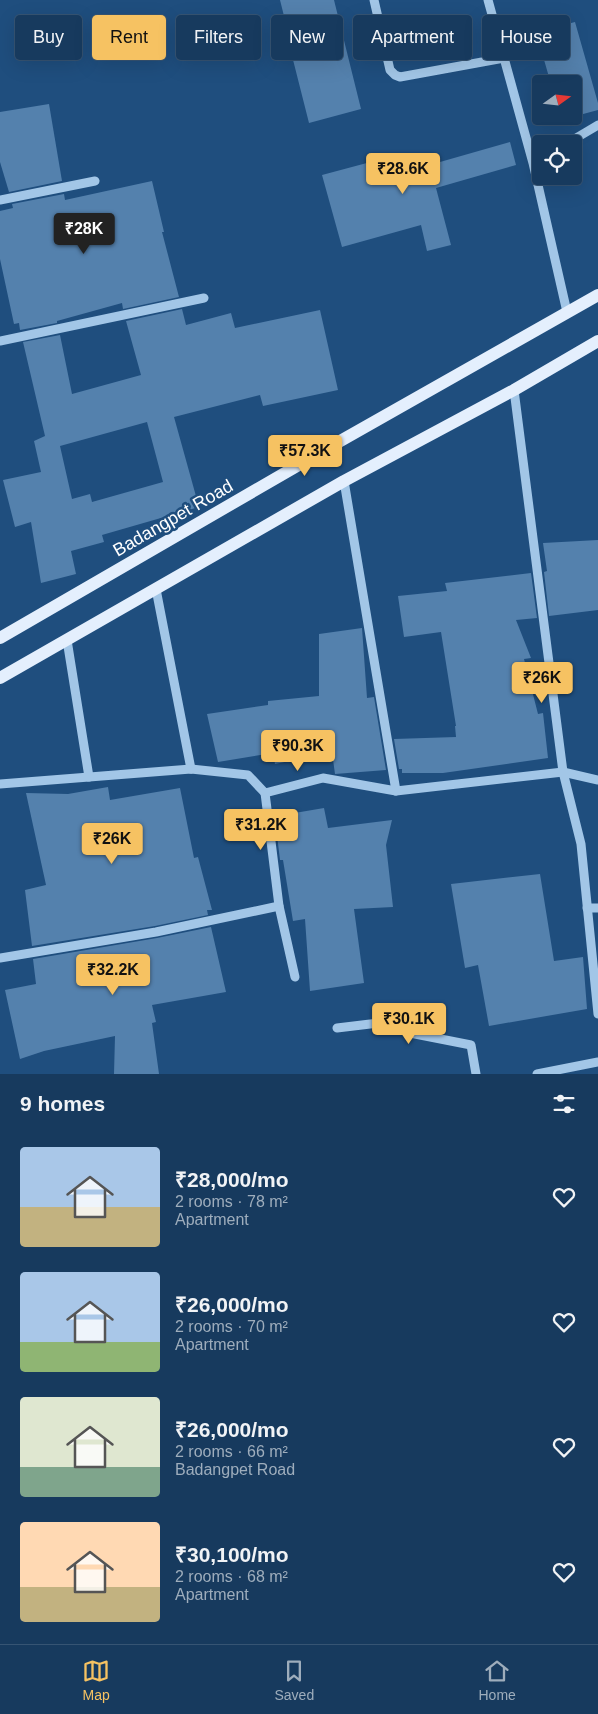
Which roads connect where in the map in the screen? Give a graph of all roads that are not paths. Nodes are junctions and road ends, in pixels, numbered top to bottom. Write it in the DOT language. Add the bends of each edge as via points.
graph roads {
  1 [pos="374,0"];
  2 [pos="488,0"];
  3 [pos="492,15"];
  4 [pos="493,60"];
  5 [pos="505,60"];
  6 [pos="598,125"];
  7 [pos="581,135"];
  8 [pos="532,145"];
  9 [pos="96,181"];
  10 [pos="542,185"];
  11 [pos="0,200"];
  12 [pos="598,295"];
  13 [pos="204,298"];
  14 [pos="567,312"];
  15 [pos="0,341"];
  16 [pos="598,341"];
  17 [pos="514,390"];
  18 [pos="344,481"];
  19 [pos="156,589"];
  20 [pos="0,638"];
  21 [pos="66,640"];
  22 [pos="0,678"];
  23 [pos="191,769"];
  24 [pos="563,772"];
  25 [pos="89,777"];
  26 [pos="598,780"];
  27 [pos="0,784"];
  28 [pos="396,791"];
  29 [pos="265,792"];
  30 [pos="280,906"];
  31 [pos="587,908"];
  32 [pos="598,908"];
  33 [pos="0,958"];
  34 [pos="295,977"];
  35 [pos="598,1014"];
  36 [pos="337,1028"];
  37 [pos="598,1062"];
  38 [pos="476,1074"];
  39 [pos="537,1074"];
  1 -- 4 [label="street" via="390,70 395,75 400,77"];
  2 -- 3 [label="street"];
  5 -- 8 [label="street"];
  6 -- 7 [label="street"];
  9 -- 11 [label="street"];
  10 -- 14 [label="street"];
  12 -- 14 [label="main road, Badangpet Road"];
  13 -- 15 [label="street"];
  14 -- 20 [label="main road, Badangpet Road"];
  16 -- 17 [label="main road"];
  17 -- 18 [label="main road"];
  17 -- 24 [label="street"];
  18 -- 19 [label="main road"];
  18 -- 28 [label="street"];
  19 -- 21 [label="main road"];
  19 -- 23 [label="street"];
  21 -- 22 [label="main road"];
  21 -- 25 [label="street"];
  23 -- 25 [label="street"];
  23 -- 29 [label="street" via="248,775"];
  24 -- 26 [label="street"];
  24 -- 28 [label="street"];
  24 -- 31 [label="street" via="581,844"];
  25 -- 27 [label="street"];
  28 -- 29 [label="street" via="323,778"];
  29 -- 30 [label="street"];
  30 -- 33 [label="street" via="156,932"];
  30 -- 34 [label="street"];
  31 -- 32 [label="street"];
  31 -- 35 [label="street"];
  36 -- 38 [label="street" via="395,1021 410,1033 471,1045"];
  37 -- 39 [label="street"];
}
